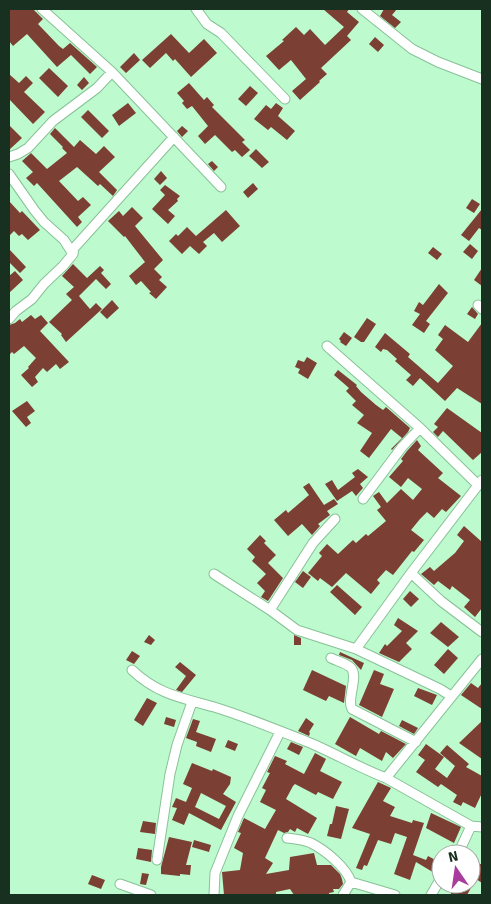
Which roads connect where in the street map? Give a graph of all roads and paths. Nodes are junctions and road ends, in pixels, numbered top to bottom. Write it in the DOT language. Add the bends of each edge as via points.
graph roads {
  1 [pos="42,9"];
  2 [pos="196,9"];
  3 [pos="362,9"];
  4 [pos="112,72"];
  5 [pos="482,80"];
  6 [pos="285,99"];
  7 [pos="174,137"];
  8 [pos="9,157"];
  9 [pos="9,174"];
  10 [pos="221,187"];
  11 [pos="72,254"];
  12 [pos="9,319"];
  13 [pos="327,346"];
  14 [pos="420,428"];
  15 [pos="480,482"];
  16 [pos="363,498"];
  17 [pos="335,519"];
  18 [pos="411,573"];
  19 [pos="214,574"];
  20 [pos="270,610"];
  21 [pos="482,632"];
  22 [pos="356,649"];
  23 [pos="331,658"];
  24 [pos="482,659"];
  25 [pos="132,670"];
  26 [pos="451,696"];
  27 [pos="192,702"];
  28 [pos="280,732"];
  29 [pos="416,742"];
  30 [pos="386,778"];
  31 [pos="471,826"];
  32 [pos="482,827"];
  33 [pos="287,838"];
  34 [pos="463,844"];
  35 [pos="157,860"];
  36 [pos="351,882"];
  37 [pos="120,884"];
  38 [pos="151,895"];
  39 [pos="214,895"];
  40 [pos="343,895"];
  41 [pos="395,895"];
  1 -- 4 [label="street"];
  2 -- 6 [label="street" via="207,24 221,33"];
  3 -- 5 [label="street" via="412,49"];
  4 -- 7 [label="street"];
  4 -- 8 [label="street" via="97,88 53,121 28,148"];
  7 -- 10 [label="street"];
  7 -- 11 [label="street"];
  9 -- 11 [label="street" via="35,212 64,240"];
  11 -- 12 [label="street"];
  13 -- 14 [label="street"];
  14 -- 15 [label="street"];
  14 -- 16 [label="street" via="402,446"];
  15 -- 18 [label="street"];
  17 -- 20 [label="street" via="313,543"];
  18 -- 21 [label="street"];
  18 -- 22 [label="street"];
  19 -- 20 [label="street"];
  20 -- 22 [label="street" via="297,630"];
  22 -- 26 [label="street"];
  23 -- 29 [label="street" via="353,670 352,709"];
  24 -- 26 [label="street"];
  25 -- 27 [label="street" via="144,682"];
  26 -- 29 [label="street"];
  27 -- 28 [label="street"];
  27 -- 35 [label="street" via="170,774"];
  28 -- 30 [label="street"];
  28 -- 39 [label="street" via="238,816 215,873"];
  29 -- 30 [label="street"];
  30 -- 31 [label="street"];
  31 -- 32 [label="street"];
  31 -- 34 [label="street"];
  33 -- 36 [label="street" via="310,842 322,850 345,870"];
  36 -- 40 [label="street"];
  36 -- 41 [label="street"];
  37 -- 38 [label="street"];
}
